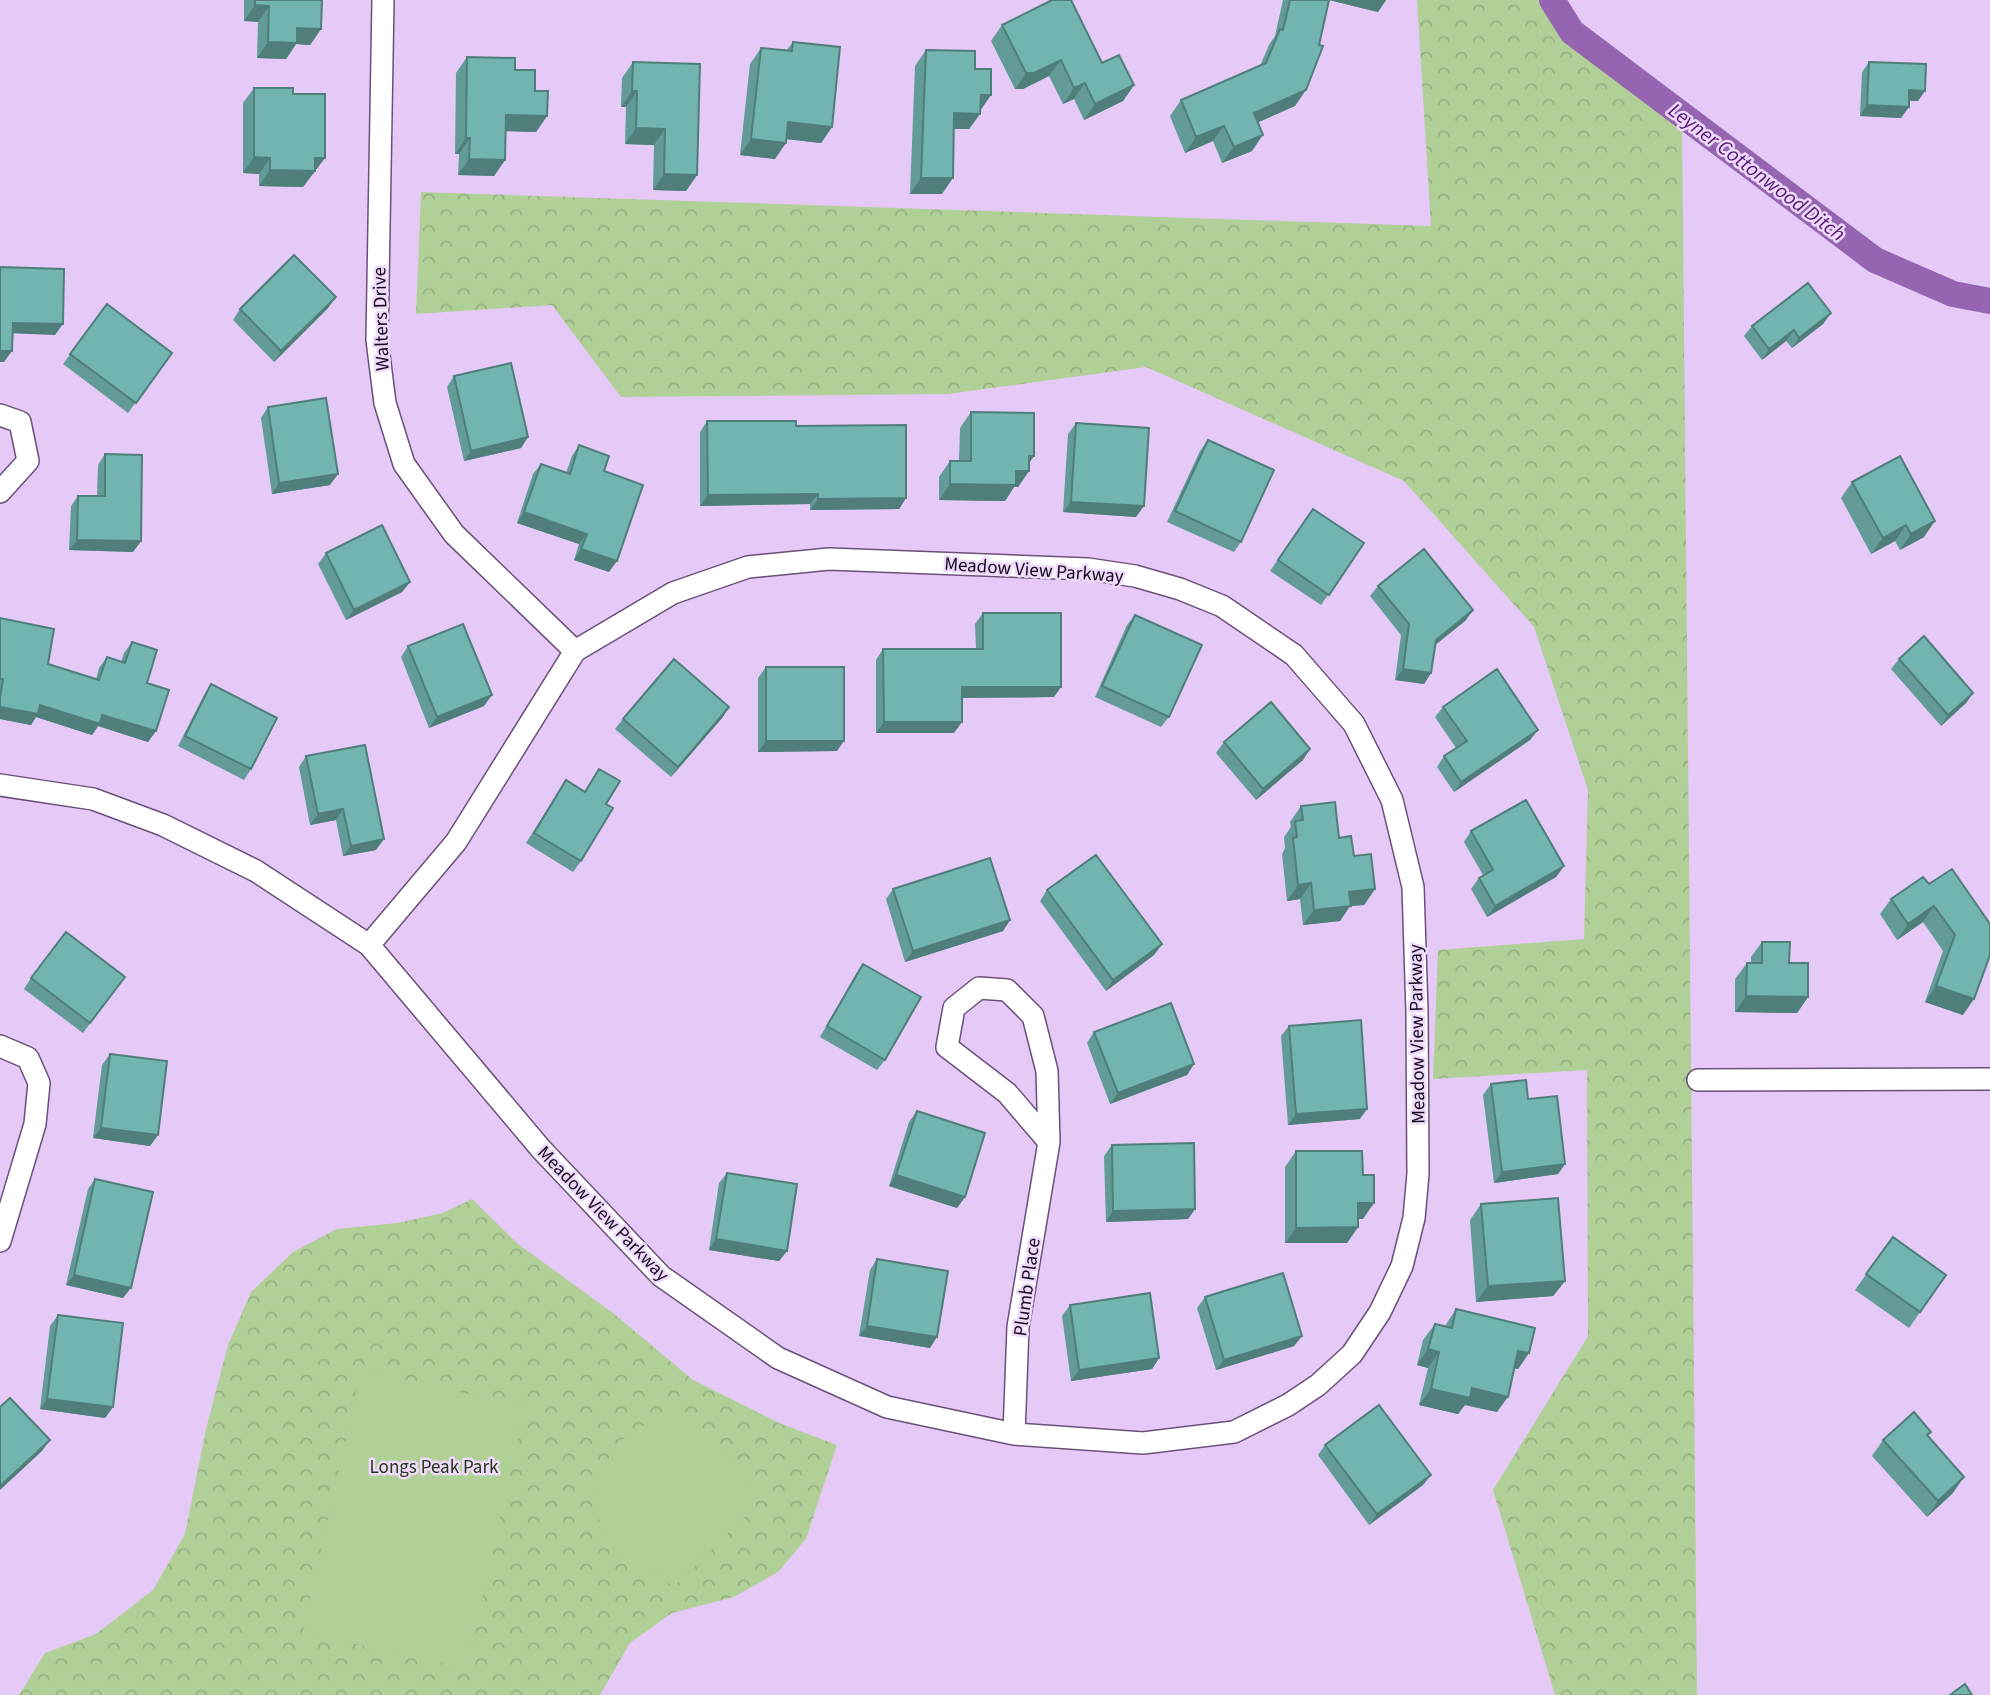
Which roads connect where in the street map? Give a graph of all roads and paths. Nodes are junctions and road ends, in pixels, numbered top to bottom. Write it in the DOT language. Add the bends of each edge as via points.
graph roads {
  1 [pos="383,0"];
  2 [pos="0,415"];
  3 [pos="0,492"];
  4 [pos="575,651"];
  5 [pos="0,785"];
  6 [pos="369,945"];
  7 [pos="0,1046"];
  8 [pos="1990,1079"];
  9 [pos="1698,1080"];
  10 [pos="1049,1142"];
  11 [pos="0,1183"];
  12 [pos="10,1205"];
  13 [pos="0,1241"];
  14 [pos="1014,1434"];
  1 -- 4 [label="street, Walters Drive" via="377,340 386,403 404,464 454,534"];
  2 -- 3 [label="street" via="20,422 27,461"];
  4 -- 6 [label="street, Meadow View Parkway" via="456,842"];
  4 -- 14 [label="street, Meadow View Parkway" via="673,593 748,567 829,559 1088,569 1135,576 1222,606 1294,655 1354,724 1392,800 1413,887 1418,1174 1414,1218 1402,1266 1380,1312 1352,1354 1318,1385 1234,1432 1143,1443"];
  5 -- 6 [label="street, Meadow View Parkway" via="93,799 163,825 256,871"];
  6 -- 14 [label="street, Meadow View Parkway" via="541,1149 661,1276 778,1358 859,1396 887,1407"];
  7 -- 12 [label="street" via="28,1058 39,1083 35,1124"];
  8 -- 9 [label="street"];
  10 -- 10 [label="street, Plumb Place" via="1047,1071 1033,1016 1007,990 979,988 954,1008 947,1047 1007,1093"];
  10 -- 14 [label="street, Plumb Place" via="1018,1327"];
  11 -- 12 [label="street"];
  12 -- 13 [label="street"];
}
